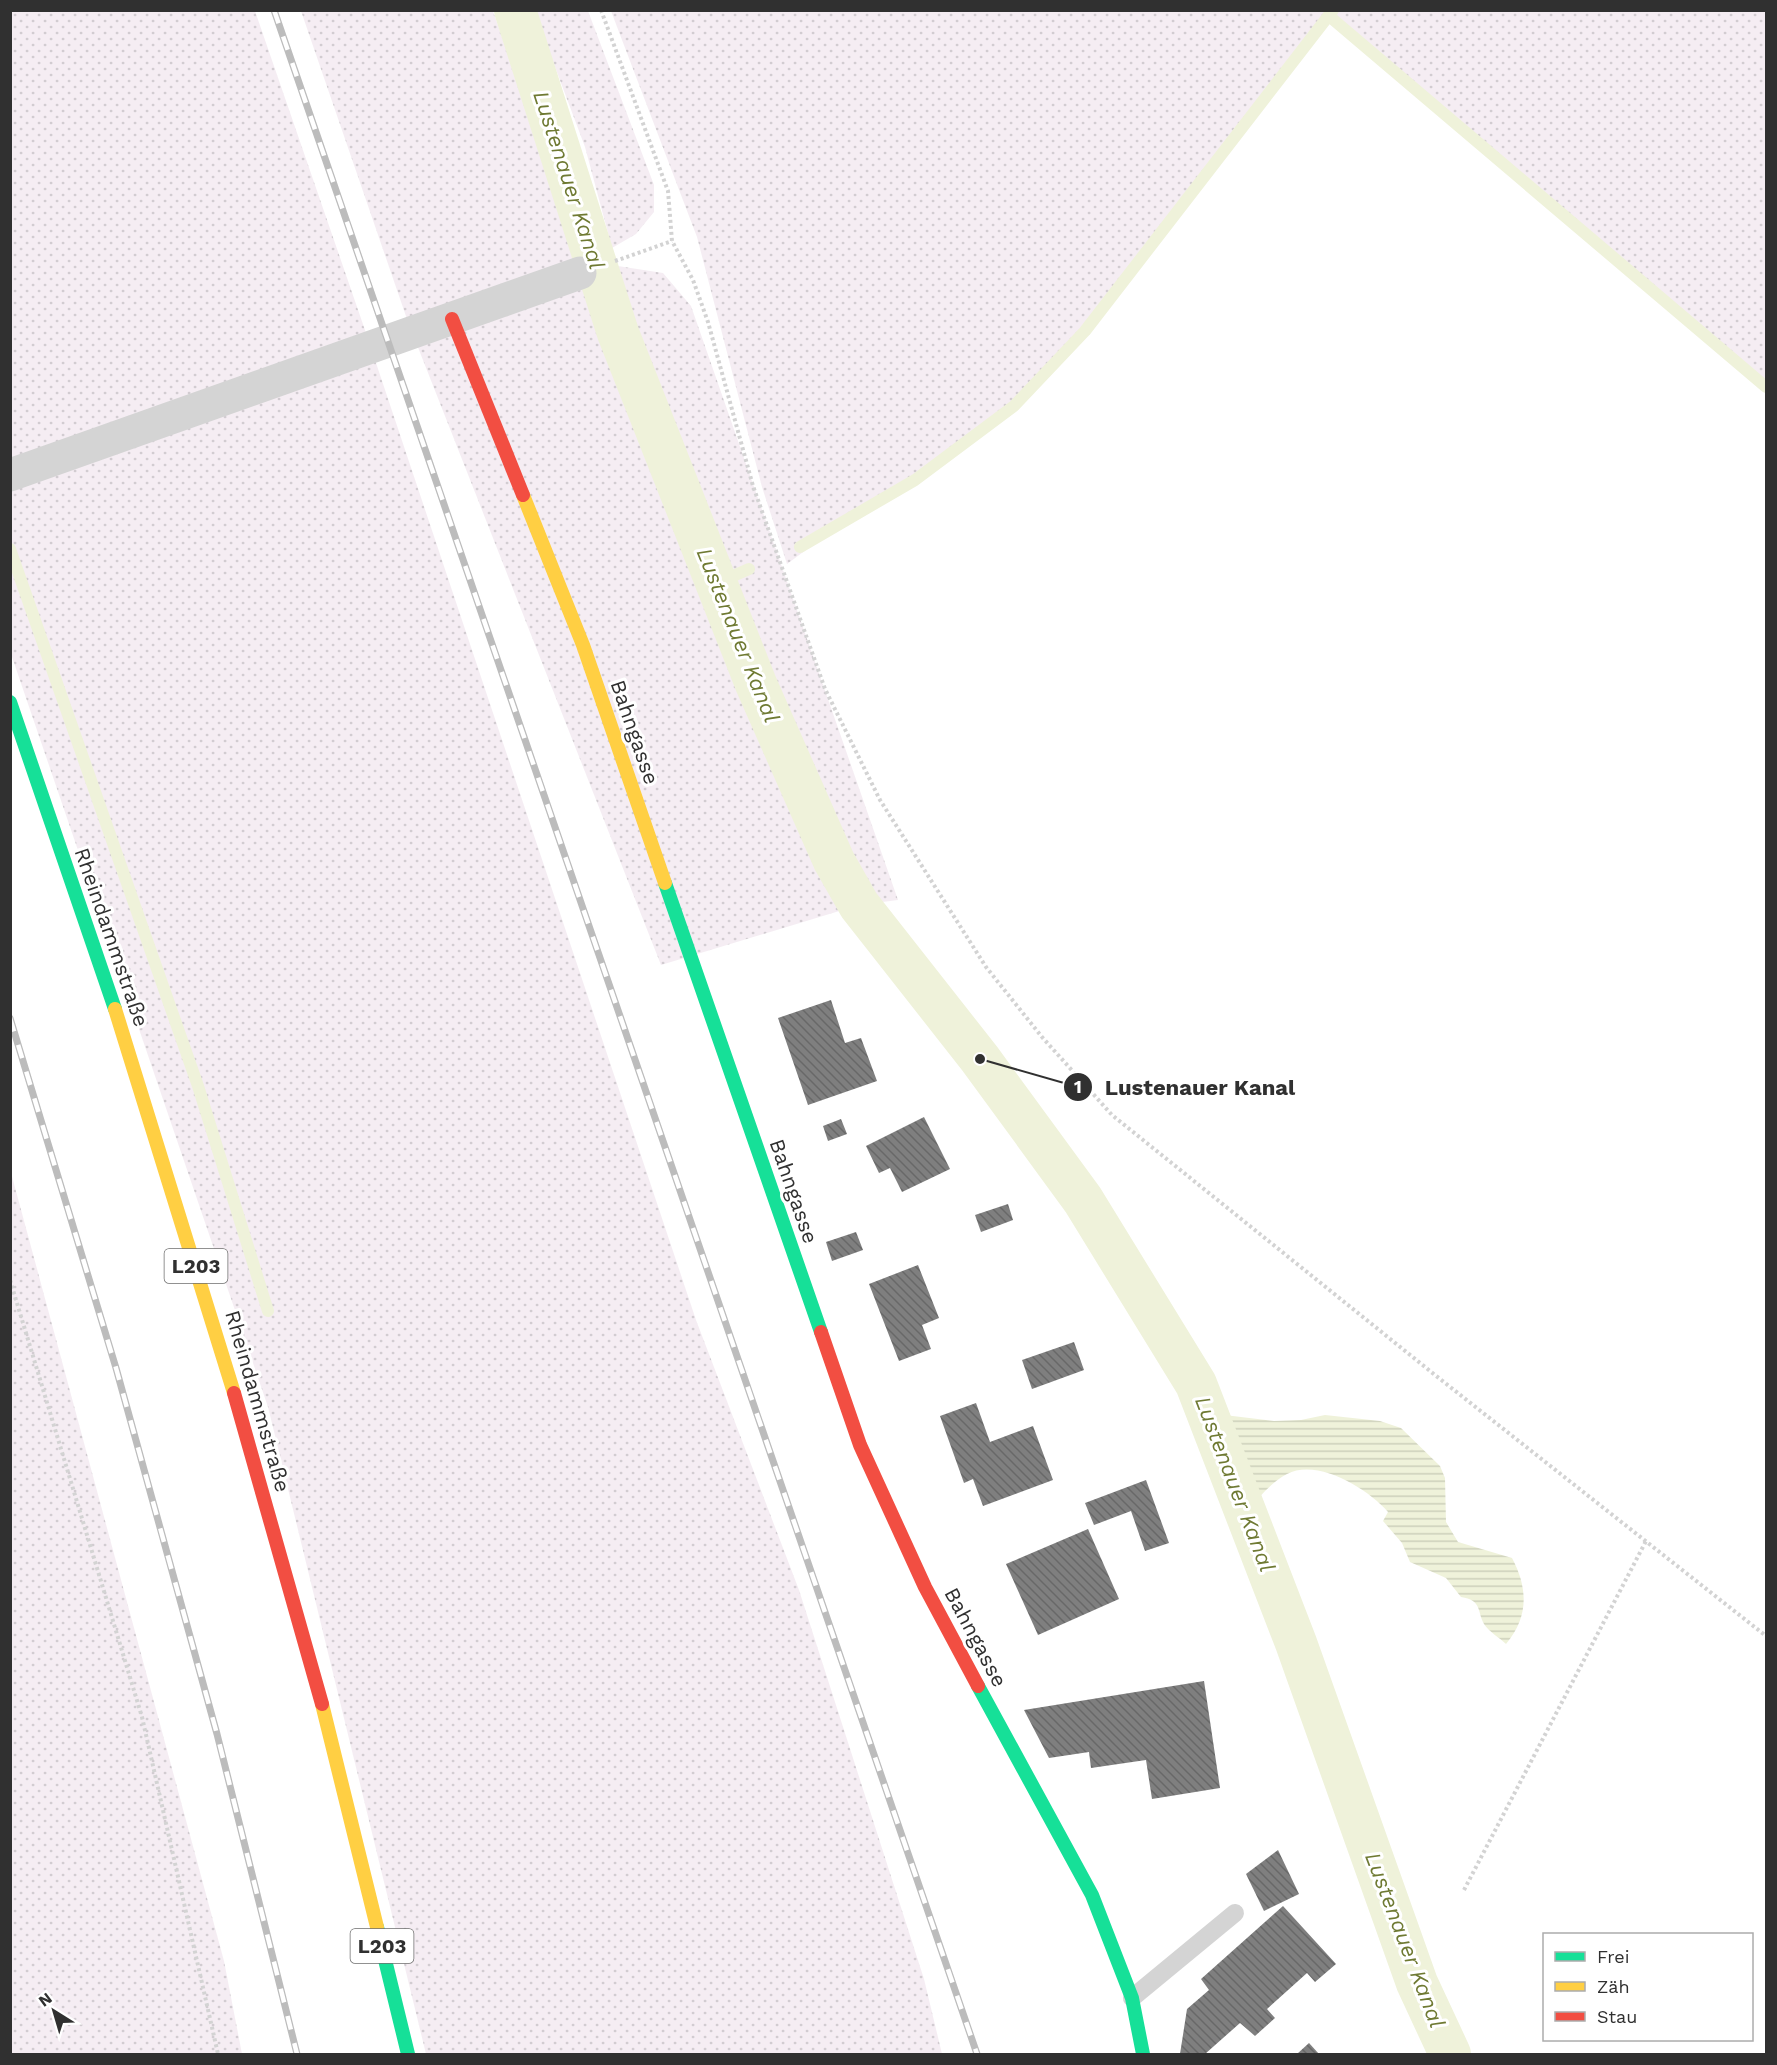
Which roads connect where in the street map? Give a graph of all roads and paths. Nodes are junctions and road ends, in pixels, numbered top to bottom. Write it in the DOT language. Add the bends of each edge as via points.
graph roads {
  1 [pos="601,10"];
  2 [pos="672,241"];
  3 [pos="616,260"];
  4 [pos="580,273"];
  5 [pos="452,319"];
  6 [pos="10,475"];
  7 [pos="10,702"];
  8 [pos="10,1280"];
  9 [pos="1646,1541"];
  10 [pos="1767,1636"];
  11 [pos="1464,1890"];
  12 [pos="1235,1913"];
  13 [pos="1132,1998"];
  14 [pos="218,2055"];
  15 [pos="408,2055"];
  16 [pos="1143,2055"];
  1 -- 2 [label="path" via="668,191"];
  2 -- 3 [label="path"];
  2 -- 9 [label="path" via="693,280 708,322 753,486 825,689 880,800 986,967 1112,1115"];
  4 -- 5 [label="street"];
  5 -- 6 [label="street"];
  5 -- 13 [label="street, Bahngasse" via="583,645 860,1445 925,1587 1092,1895"];
  7 -- 15 [label="street, Rheindammstraße / L203" via="120,1025 215,1326 324,1710"];
  8 -- 14 [label="path" via="142,1717"];
  9 -- 10 [label="path"];
  9 -- 11 [label="path"];
  12 -- 13 [label="lane"];
  13 -- 16 [label="street, Bahngasse"];
}
